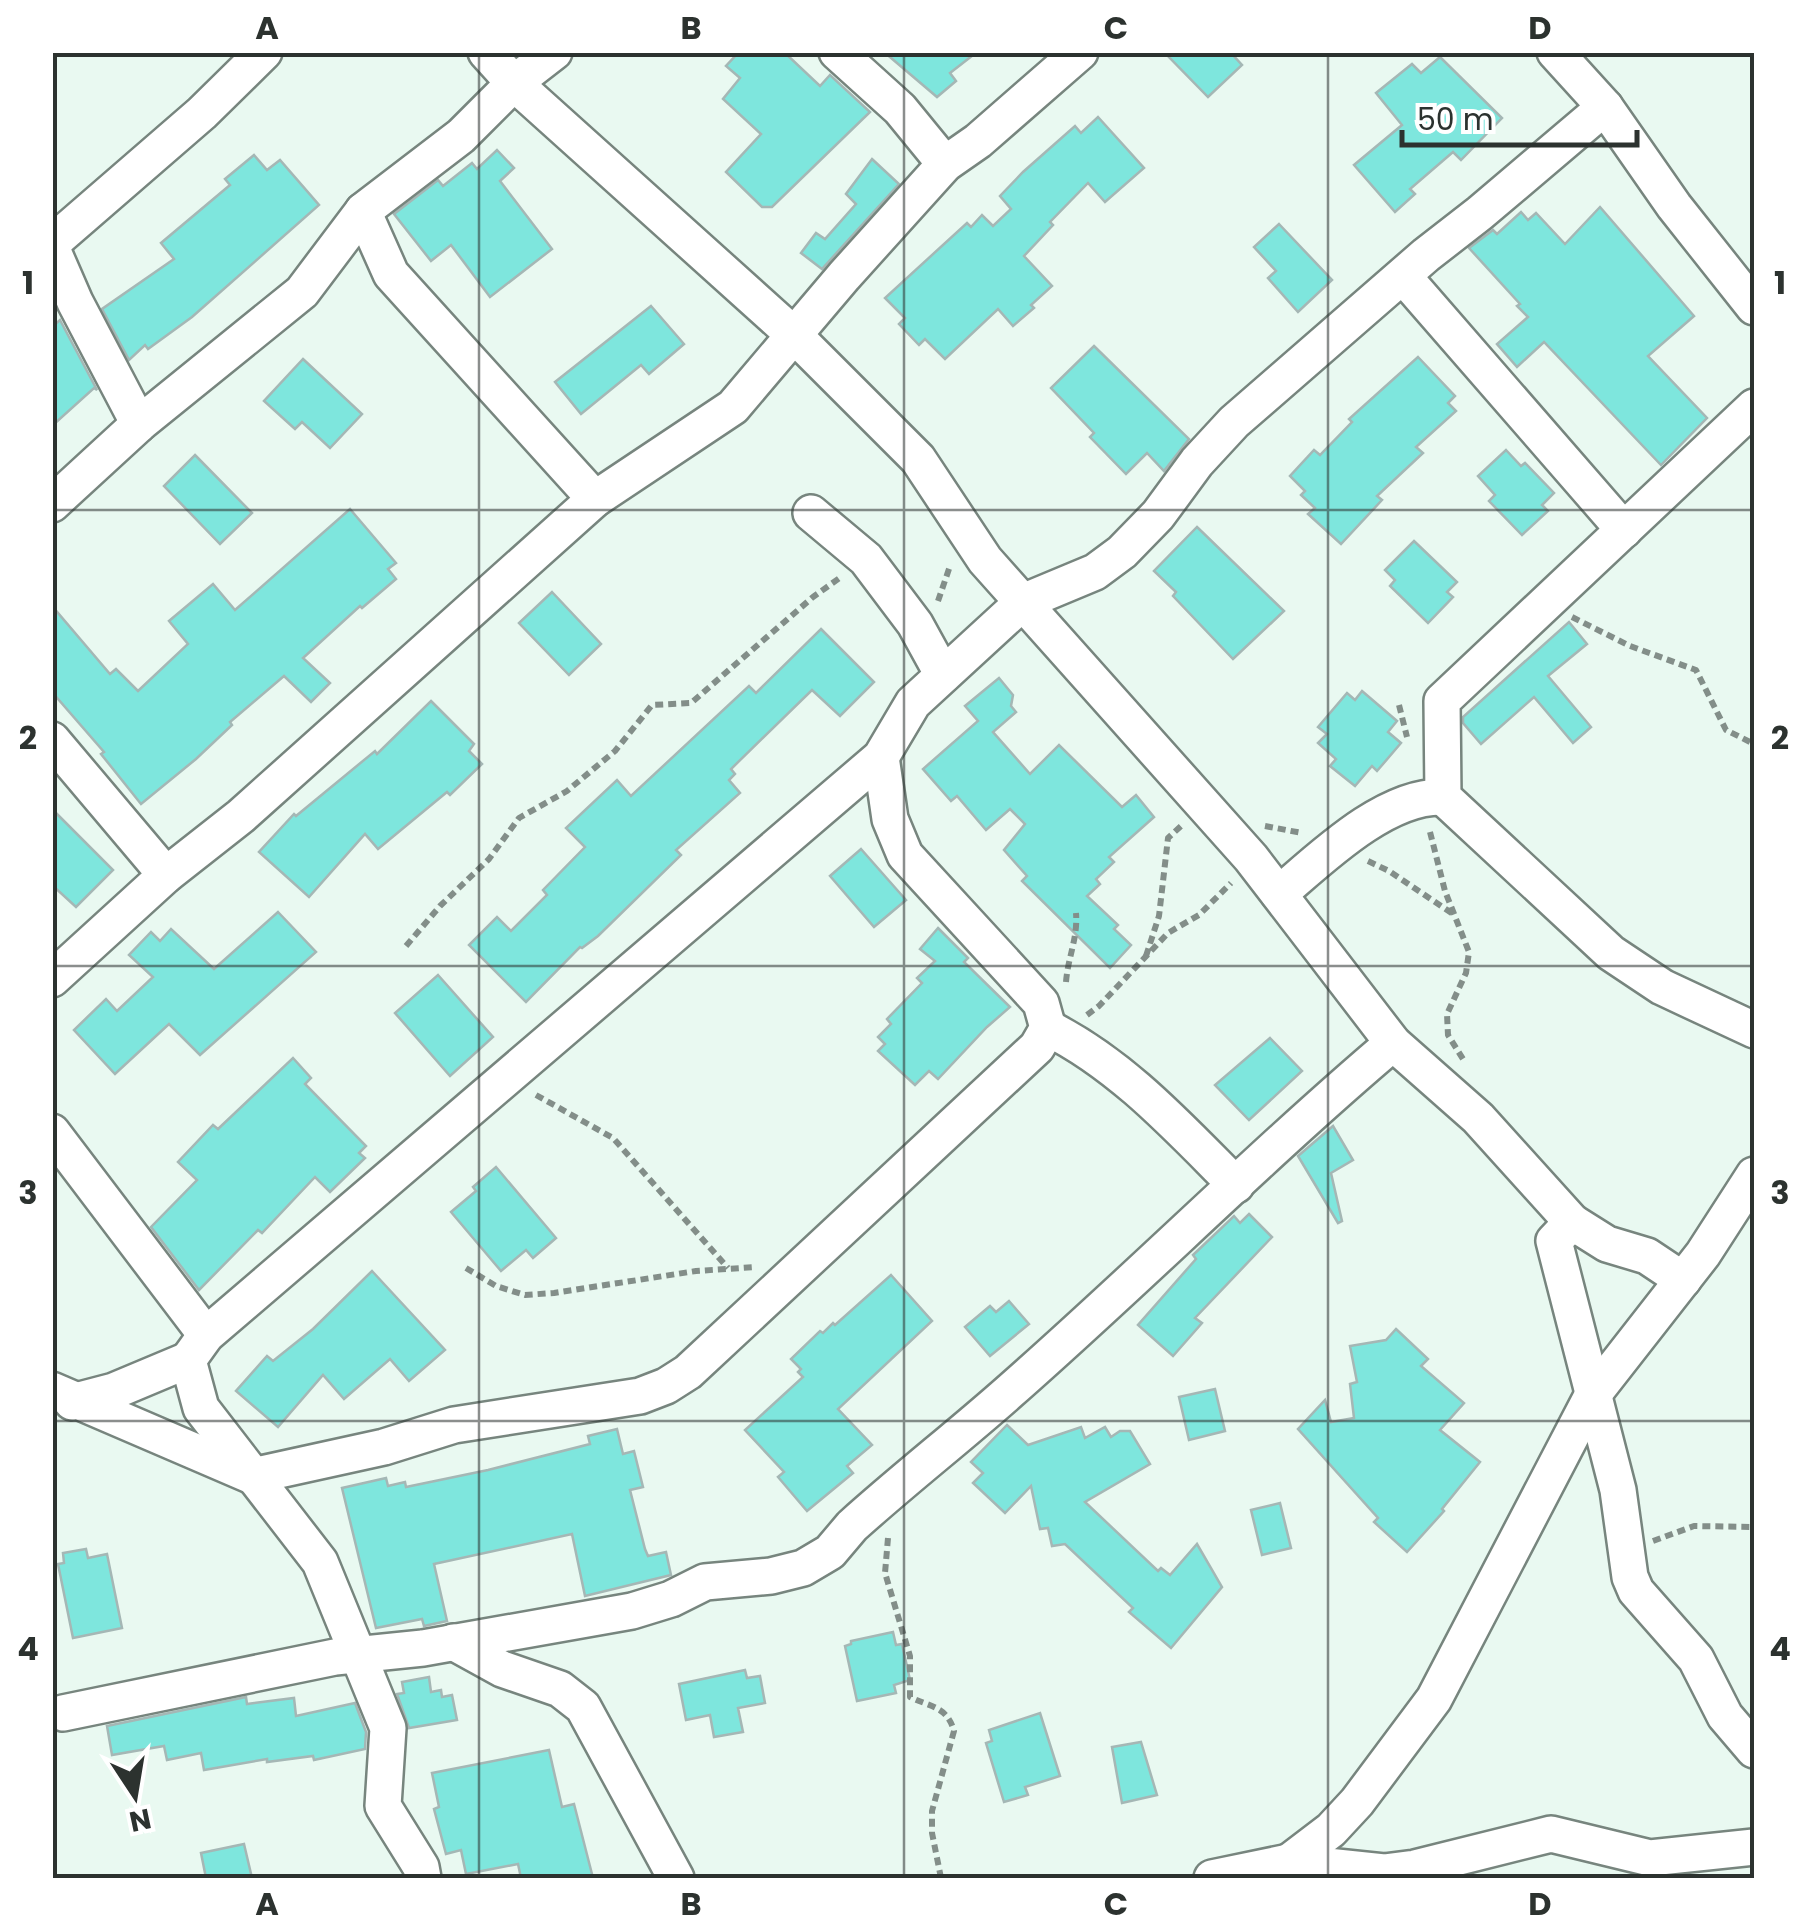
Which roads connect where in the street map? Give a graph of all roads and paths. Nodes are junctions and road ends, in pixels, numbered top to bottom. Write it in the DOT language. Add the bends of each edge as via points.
graph roads {
  1 [pos="264,52"];
  2 [pos="486,52"];
  3 [pos="554,52"];
  4 [pos="837,52"];
  5 [pos="1080,52"];
  6 [pos="1555,52"];
  7 [pos="514,83"];
  8 [pos="1605,107"];
  9 [pos="945,164"];
  10 [pos="362,211"];
  11 [pos="52,246"];
  12 [pos="1403,276"];
  13 [pos="1754,306"];
  14 [pos="794,335"];
  15 [pos="1754,407"];
  16 [pos="138,424"];
  17 [pos="595,499"];
  18 [pos="52,504"];
  19 [pos="811,513"];
  20 [pos="1624,530"];
  21 [pos="866,559"];
  22 [pos="1022,602"];
  23 [pos="1545,604"];
  24 [pos="943,675"];
  25 [pos="1399,705"];
  26 [pos="52,740"];
  27 [pos="1408,742"];
  28 [pos="1754,744"];
  29 [pos="881,757"];
  30 [pos="1432,797"];
  31 [pos="1211,814"];
  32 [pos="1251,858"];
  33 [pos="166,875"];
  34 [pos="1278,894"];
  35 [pos="1076,913"];
  36 [pos="406,946"];
  37 [pos="1146,956"];
  38 [pos="52,979"];
  39 [pos="1062,1028"];
  40 [pos="1754,1030"];
  41 [pos="1394,1043"];
  42 [pos="508,1077"];
  43 [pos="1478,1118"];
  44 [pos="52,1132"];
  45 [pos="1754,1176"];
  46 [pos="1236,1185"];
  47 [pos="1572,1222"];
  48 [pos="466,1268"];
  49 [pos="729,1269"];
  50 [pos="796,1270"];
  51 [pos="1682,1280"];
  52 [pos="197,1348"];
  53 [pos="1592,1396"];
  54 [pos="61,1400"];
  55 [pos="252,1476"];
  56 [pos="900,1483"];
  57 [pos="1754,1527"];
  58 [pos="1626,1546"];
  59 [pos="453,1642"];
  60 [pos="358,1653"];
  61 [pos="63,1712"];
  62 [pos="1754,1750"];
  63 [pos="1754,1847"];
  64 [pos="1289,1862"];
  65 [pos="422,1878"];
  66 [pos="676,1878"];
  67 [pos="941,1878"];
  68 [pos="1212,1878"];
  1 -- 11 [label="street"];
  2 -- 7 [label="street"];
  3 -- 7 [label="street"];
  4 -- 9 [label="street" via="900,109"];
  5 -- 9 [label="street"];
  6 -- 8 [label="street"];
  7 -- 10 [label="street" via="461,136"];
  7 -- 14 [label="street"];
  8 -- 12 [label="street"];
  8 -- 13 [label="street"];
  9 -- 14 [label="street"];
  10 -- 16 [label="street" via="302,292"];
  10 -- 17 [label="street" via="391,274"];
  11 -- 16 [label="street"];
  12 -- 20 [label="street"];
  12 -- 22 [label="street" via="1234,422 1122,552 1094,572"];
  14 -- 17 [label="street" via="733,407"];
  14 -- 22 [label="street" via="918,458 985,560"];
  15 -- 20 [label="street"];
  16 -- 18 [label="street"];
  17 -- 33 [label="street" via="241,816"];
  19 -- 21 [label="street"];
  20 -- 23 [label="street"];
  21 -- 24 [label="street"];
  21 -- 36 [label="path" via="690,704 652,705 615,751 567,791 519,818 489,860"];
  22 -- 24 [label="street"];
  22 -- 31 [label="street"];
  23 -- 28 [label="path" via="1696,670 1726,730"];
  23 -- 30 [label="street" via="1442,701"];
  24 -- 29 [label="street" via="913,703"];
  25 -- 27 [label="path"];
  26 -- 33 [label="street"];
  29 -- 39 [label="street" via="890,819 906,855"];
  29 -- 42 [label="street"];
  30 -- 34 [label="street" via="1372,822"];
  30 -- 40 [label="street" via="1611,953 1662,987"];
  30 -- 43 [label="path" via="1444,891 1468,952 1447,1014 1448,1035 1470,1071"];
  31 -- 32 [label="street"];
  31 -- 37 [label="path" via="1175,828 1168,838 1159,916"];
  32 -- 34 [label="street"];
  32 -- 37 [label="path" via="1222,895"];
  33 -- 38 [label="street"];
  34 -- 41 [label="street"];
  35 -- 39 [label="path"];
  37 -- 39 [label="path" via="1099,1006"];
  39 -- 46 [label="street" via="1128,1080"];
  39 -- 50 [label="street"];
  41 -- 43 [label="street"];
  41 -- 46 [label="street"];
  42 -- 49 [label="path" via="614,1138"];
  42 -- 52 [label="street"];
  43 -- 47 [label="street"];
  44 -- 52 [label="street"];
  45 -- 51 [label="street"];
  46 -- 56 [label="street"];
  47 -- 51 [label="street"];
  47 -- 53 [label="street" via="1554,1241"];
  48 -- 49 [label="path" via="524,1295"];
  49 -- 50 [label="path"];
  50 -- 55 [label="street" via="688,1372 640,1396 454,1426"];
  51 -- 53 [label="street"];
  52 -- 54 [label="street" via="114,1391"];
  52 -- 55 [label="street" via="201,1408"];
  53 -- 58 [label="street"];
  53 -- 64 [label="street" via="1434,1699 1357,1802"];
  54 -- 55 [label="street"];
  55 -- 60 [label="street" via="320,1562"];
  56 -- 59 [label="street" via="830,1552 803,1568 705,1582 632,1611"];
  56 -- 67 [label="path" via="886,1573 910,1656 910,1698 940,1708 954,1731 932,1810"];
  57 -- 58 [label="path" via="1694,1526"];
  58 -- 62 [label="street" via="1636,1591 1696,1659 1725,1716"];
  59 -- 60 [label="street"];
  59 -- 66 [label="street" via="502,1670 560,1689 583,1706"];
  60 -- 61 [label="street"];
  60 -- 65 [label="street" via="388,1728 383,1806 422,1867"];
  63 -- 64 [label="street" via="1650,1858 1552,1834 1384,1872"];
  64 -- 68 [label="street"];
}
